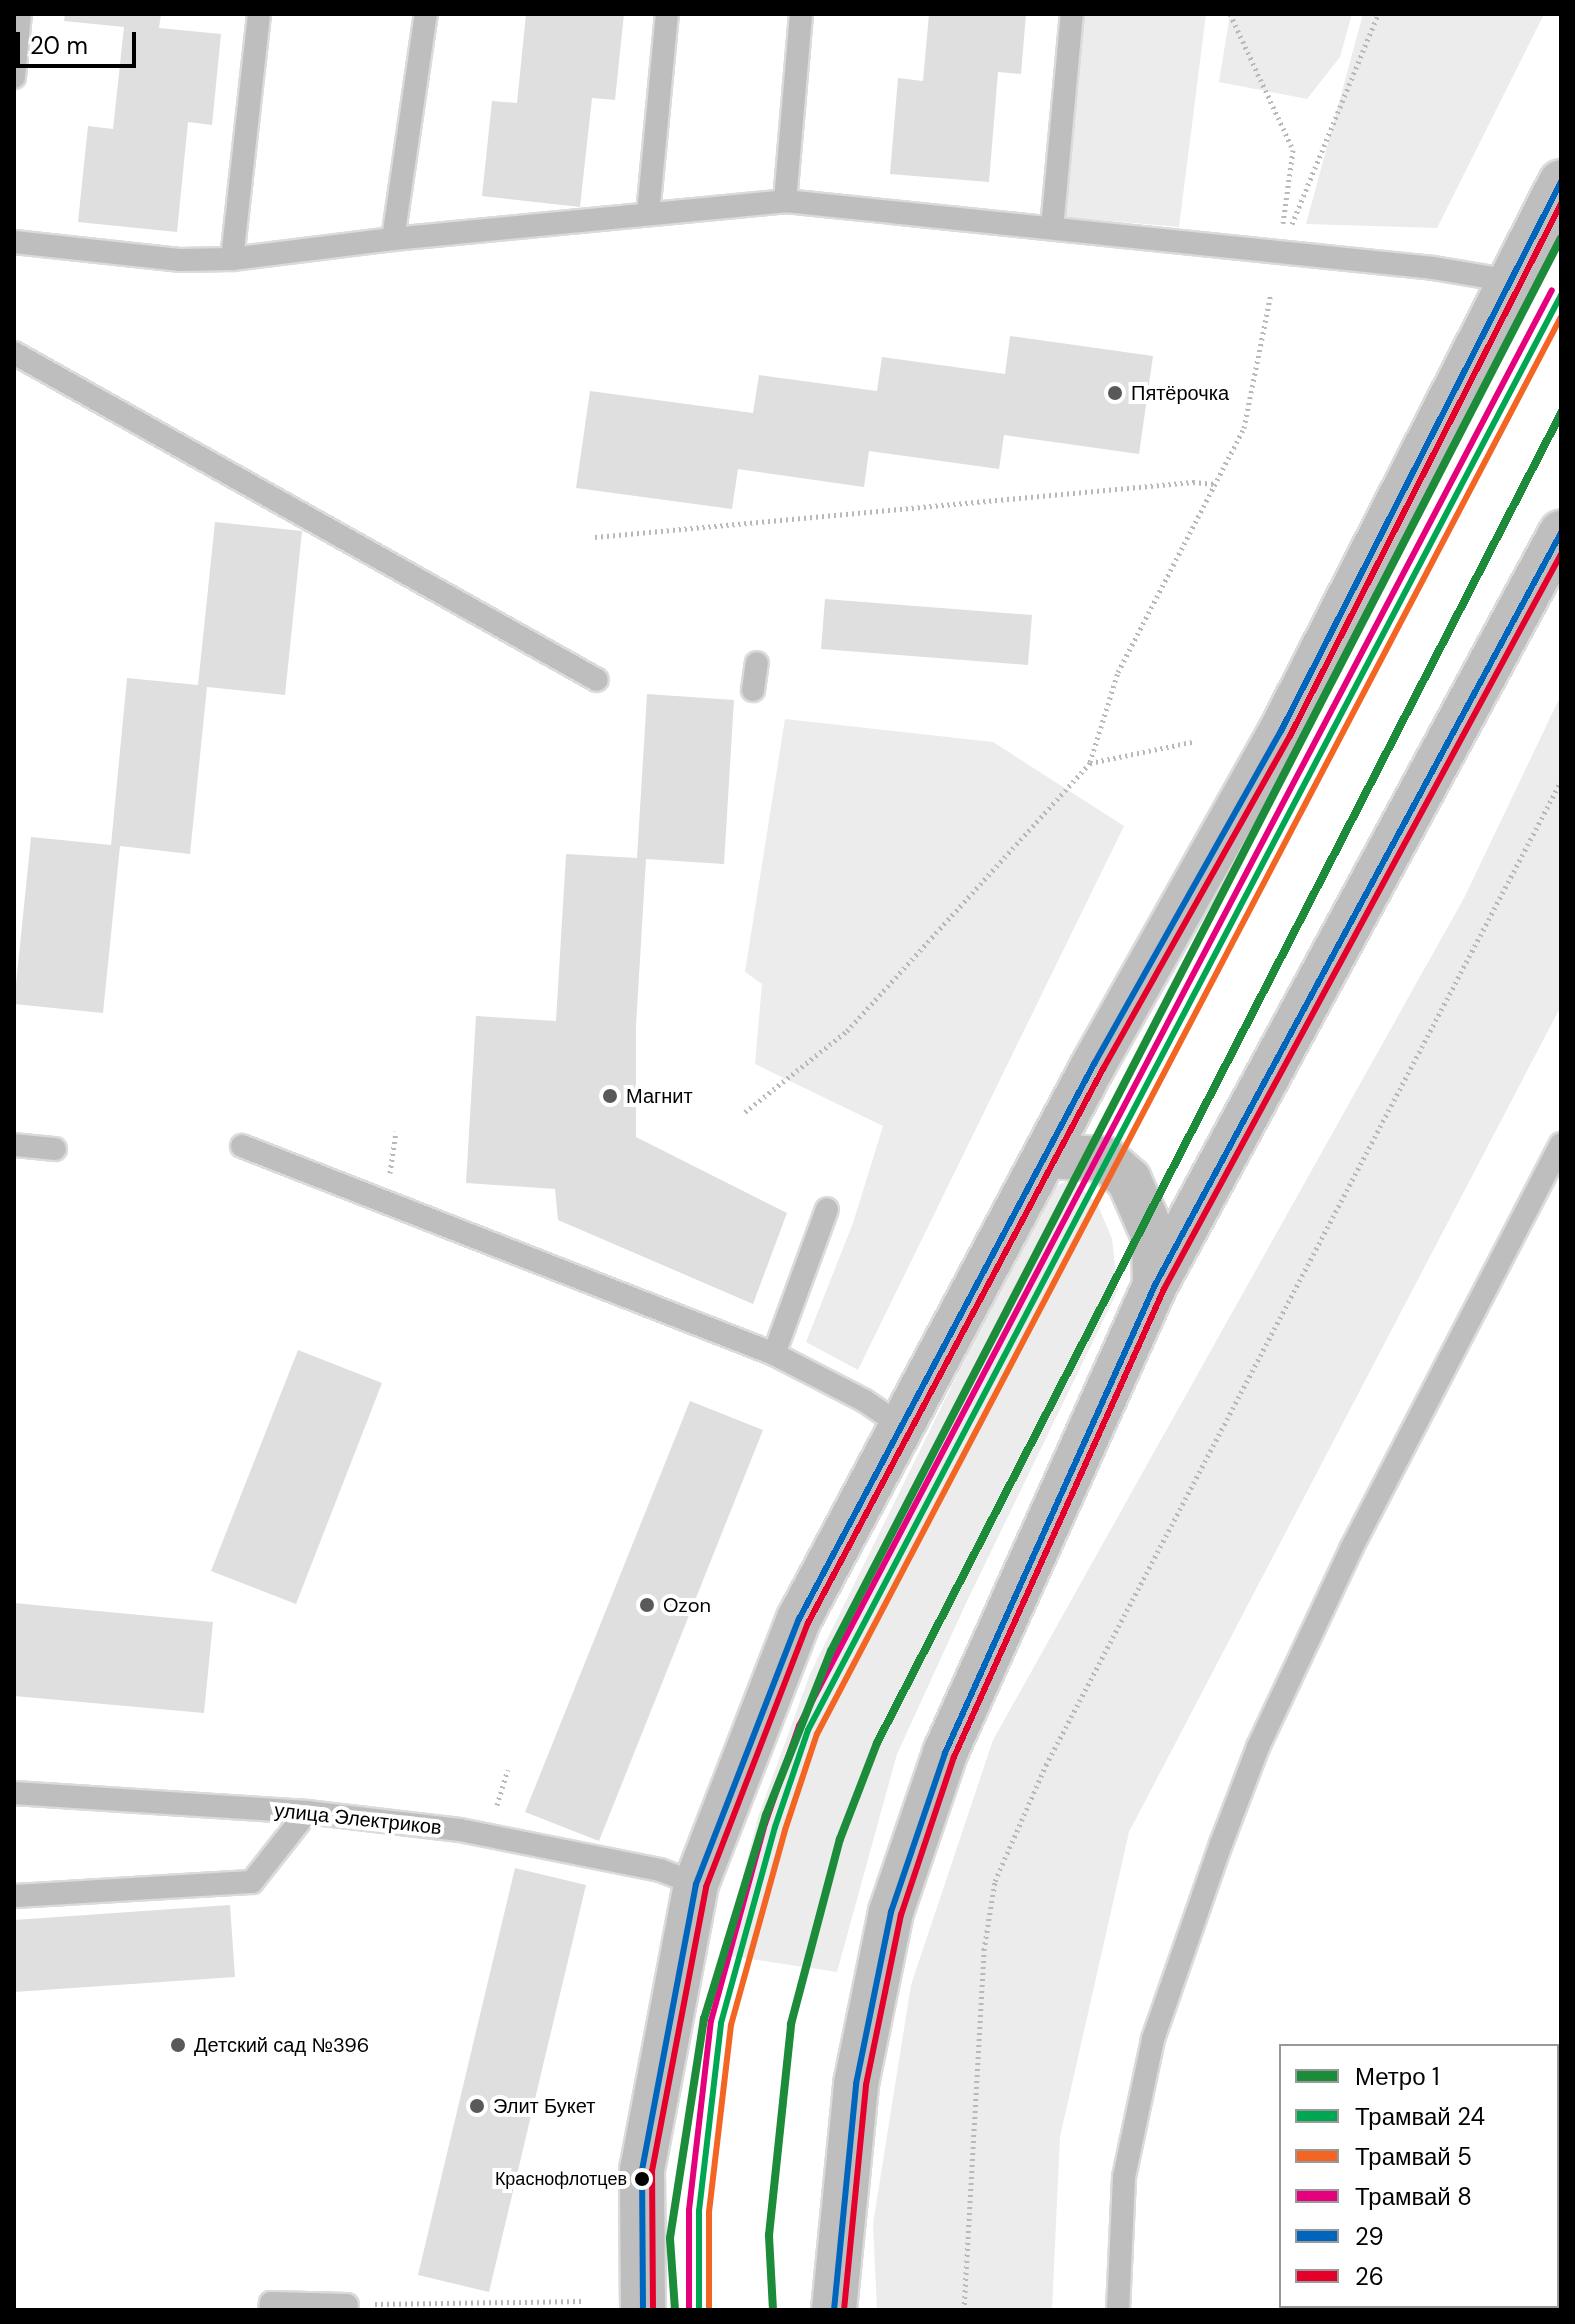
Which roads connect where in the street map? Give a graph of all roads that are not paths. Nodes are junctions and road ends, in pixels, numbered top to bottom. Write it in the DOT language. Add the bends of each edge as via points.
graph roads {
  1 [pos="20,14"];
  2 [pos="259,14"];
  3 [pos="426,14"];
  4 [pos="667,14"];
  5 [pos="801,14"];
  6 [pos="1072,14"];
  7 [pos="14,77"];
  8 [pos="1561,182"];
  9 [pos="785,201"];
  10 [pos="648,214"];
  11 [pos="1052,228"];
  12 [pos="393,239"];
  13 [pos="14,242"];
  14 [pos="232,259"];
  15 [pos="1511,281"];
  16 [pos="14,353"];
  17 [pos="1561,533"];
  18 [pos="757,663"];
  19 [pos="597,680"];
  20 [pos="753,690"];
  21 [pos="1561,1144"];
  22 [pos="14,1145"];
  23 [pos="242,1146"];
  24 [pos="55,1149"];
  25 [pos="1045,1156"];
  26 [pos="827,1209"];
  27 [pos="1155,1285"];
  28 [pos="774,1354"];
  29 [pos="900,1425"];
  30 [pos="14,1793"];
  31 [pos="307,1812"];
  32 [pos="696,1884"];
  33 [pos="14,1896"];
  34 [pos="347,2305"];
  35 [pos="270,2310"];
  36 [pos="643,2310"];
  37 [pos="834,2310"];
  38 [pos="1118,2310"];
  1 -- 7 [label="lane"];
  2 -- 14 [label="lane"];
  3 -- 12 [label="lane"];
  4 -- 10 [label="lane"];
  5 -- 9 [label="lane"];
  6 -- 11 [label="lane"];
  8 -- 15 [label="main road"];
  9 -- 10 [label="lane"];
  9 -- 11 [label="lane"];
  10 -- 12 [label="lane"];
  11 -- 15 [label="lane"];
  12 -- 14 [label="lane"];
  13 -- 14 [label="lane" via="179,260"];
  15 -- 25 [label="main road" via="1281,731"];
  16 -- 19 [label="lane"];
  17 -- 27 [label="main road"];
  18 -- 20 [label="lane"];
  21 -- 38 [label="lane" via="1327,1599 1258,1747 1216,1857 1153,2039 1124,2177"];
  22 -- 24 [label="lane"];
  23 -- 28 [label="lane"];
  25 -- 27 [label="main road" via="1105,1159 1129,1180 1154,1237"];
  25 -- 29 [label="main road"];
  26 -- 28 [label="lane"];
  27 -- 37 [label="main road" via="945,1753 891,1912 856,2084"];
  28 -- 29 [label="lane"];
  29 -- 32 [label="main road" via="799,1619"];
  30 -- 31 [label="lane, улица Электриков"];
  31 -- 32 [label="lane, улица Электриков" via="460,1830 660,1870"];
  31 -- 33 [label="lane" via="252,1882"];
  32 -- 36 [label="main road" via="642,2170"];
  34 -- 35 [label="lane" via="271,2303"];
}
